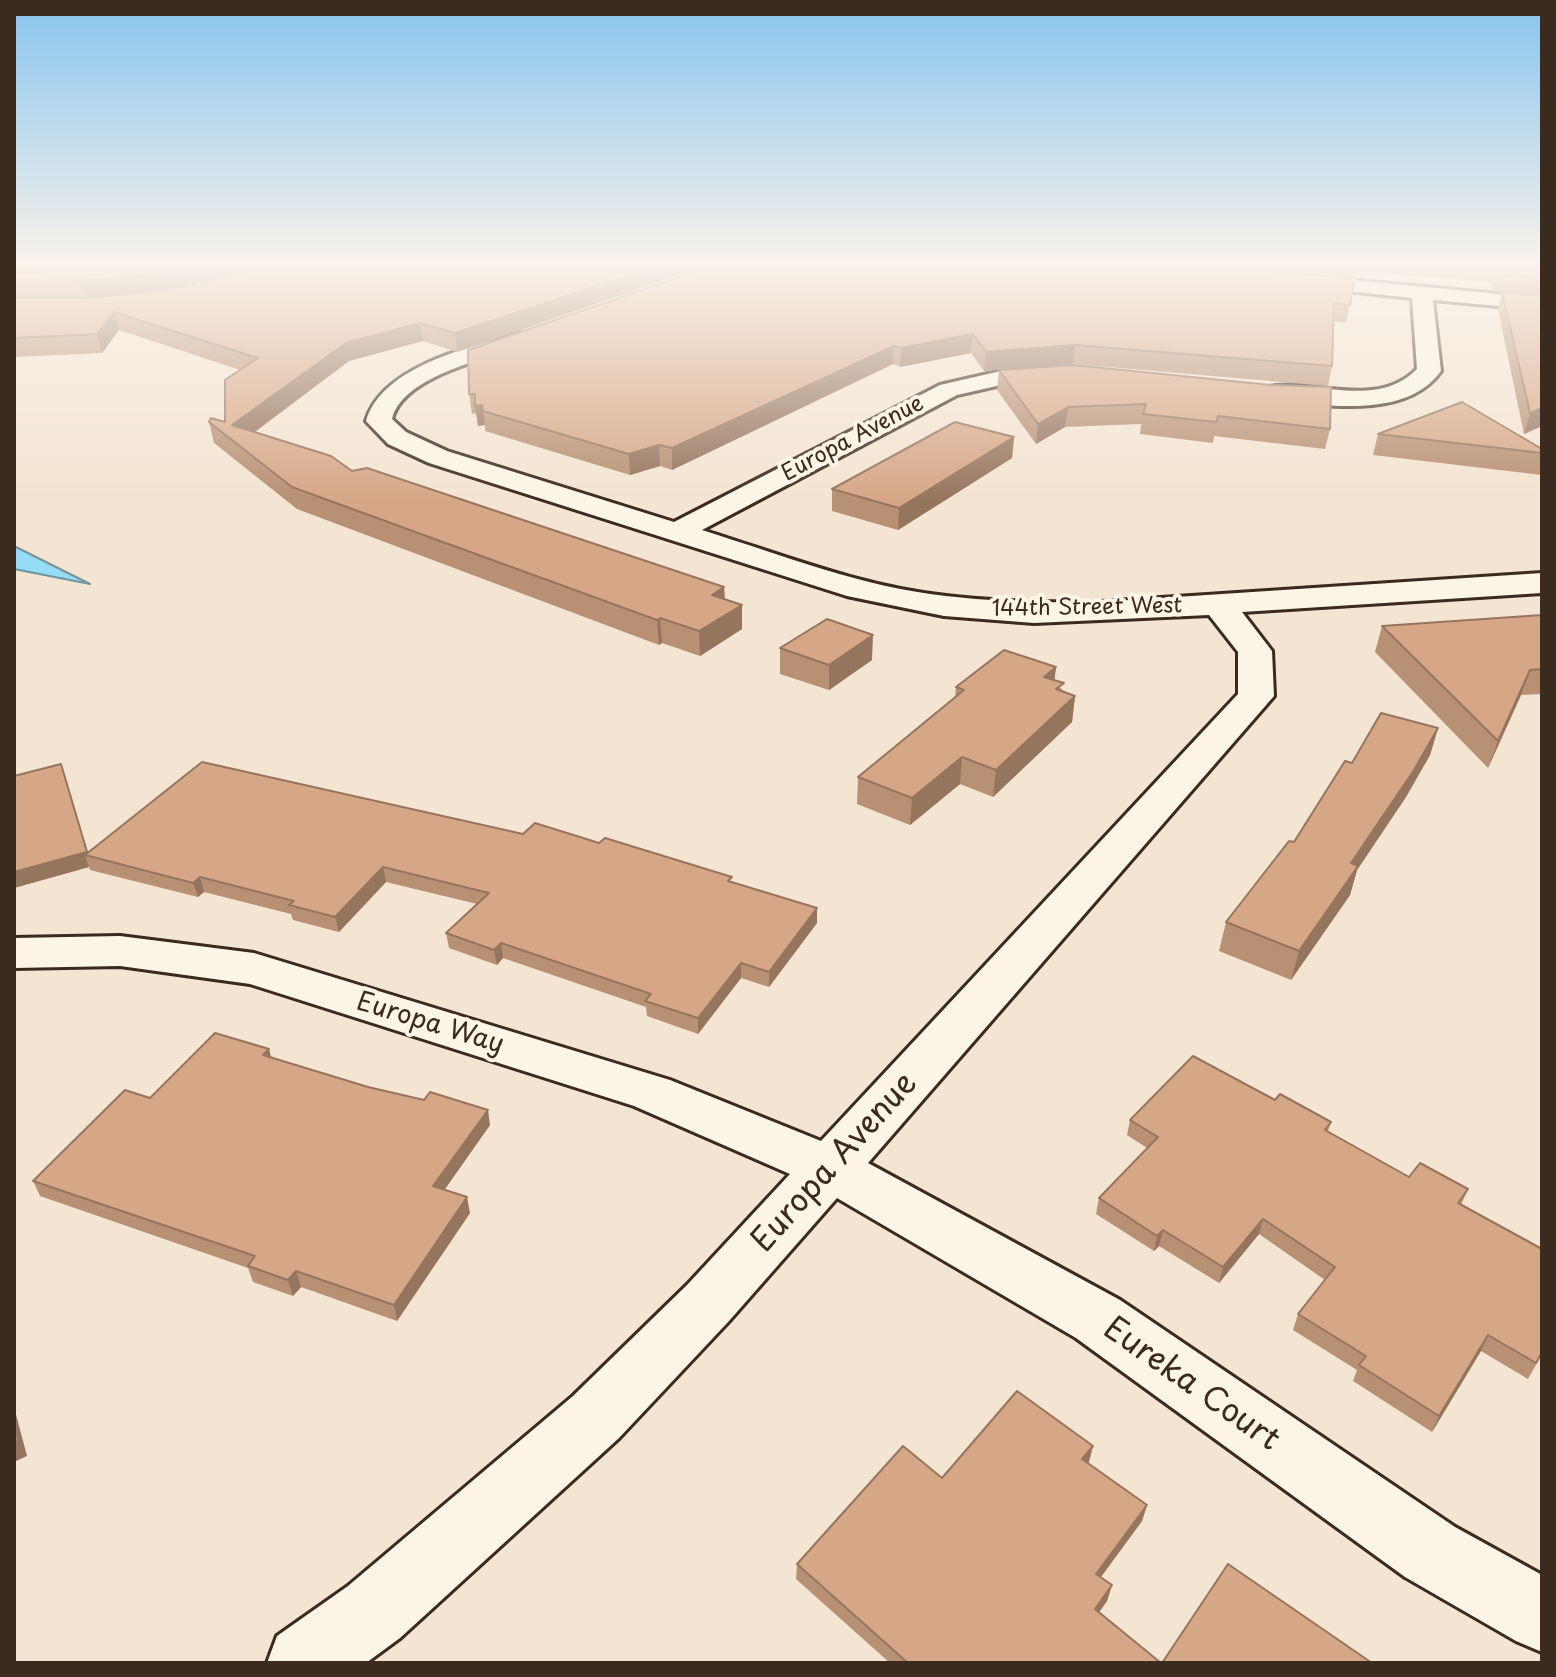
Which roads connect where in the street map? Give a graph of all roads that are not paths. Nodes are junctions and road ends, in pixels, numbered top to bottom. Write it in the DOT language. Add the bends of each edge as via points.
graph roads {
  1 [pos="512,343"];
  2 [pos="1427,343"];
  3 [pos="1085,375"];
  4 [pos="1253,391"];
  5 [pos="678,531"];
  6 [pos="1542,583"];
  7 [pos="1219,605"];
  8 [pos="14,953"];
  9 [pos="831,1168"];
  10 [pos="1542,1615"];
  11 [pos="304,1663"];
  1 -- 5 [label="street, 144th Street West" via="419,376 384,402 379,421 415,448"];
  2 -- 4 [label="street" via="1429,371 1414,386 1338,398"];
  3 -- 5 [label="street, Europa Avenue" via="1001,378 949,390"];
  5 -- 7 [label="street, 144th Street West" via="858,589 944,606 1034,613"];
  6 -- 7 [label="street, 144th Street West"];
  7 -- 9 [label="street, Europa Avenue" via="1255,651 1256,696"];
  8 -- 9 [label="street, Europa Way" via="120,951 254,969 652,1093"];
  9 -- 10 [label="street, Eureka Court" via="1098,1319 1430,1552"];
  9 -- 11 [label="street, Europa Avenue" via="596,1417 374,1612"];
}
